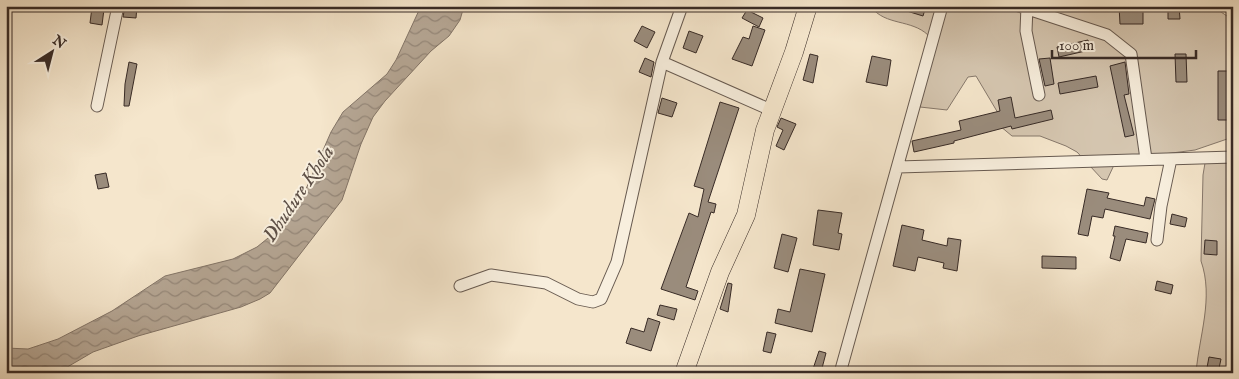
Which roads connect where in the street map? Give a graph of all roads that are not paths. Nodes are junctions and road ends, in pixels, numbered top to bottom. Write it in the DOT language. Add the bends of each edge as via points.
graph roads {
  1 [pos="118,6"];
  2 [pos="682,6"];
  3 [pos="808,6"];
  4 [pos="942,6"];
  5 [pos="1024,7"];
  6 [pos="662,62"];
  7 [pos="1039,95"];
  8 [pos="97,106"];
  9 [pos="771,110"];
  10 [pos="1233,157"];
  11 [pos="1146,159"];
  12 [pos="1171,159"];
  13 [pos="898,167"];
  14 [pos="1157,240"];
  15 [pos="460,286"];
  16 [pos="684,373"];
  17 [pos="840,373"];
  1 -- 8 [label="street"];
  2 -- 6 [label="street"];
  3 -- 9 [label="main road"];
  4 -- 13 [label="street"];
  5 -- 7 [label="street"];
  5 -- 11 [label="street" via="1107,35 1131,54"];
  6 -- 9 [label="street"];
  6 -- 15 [label="street" via="617,262 600,300 578,299 546,283 492,275"];
  9 -- 16 [label="main road" via="746,215 720,272"];
  10 -- 12 [label="street"];
  11 -- 12 [label="street"];
  11 -- 13 [label="street"];
  12 -- 14 [label="street"];
  13 -- 17 [label="street"];
}
